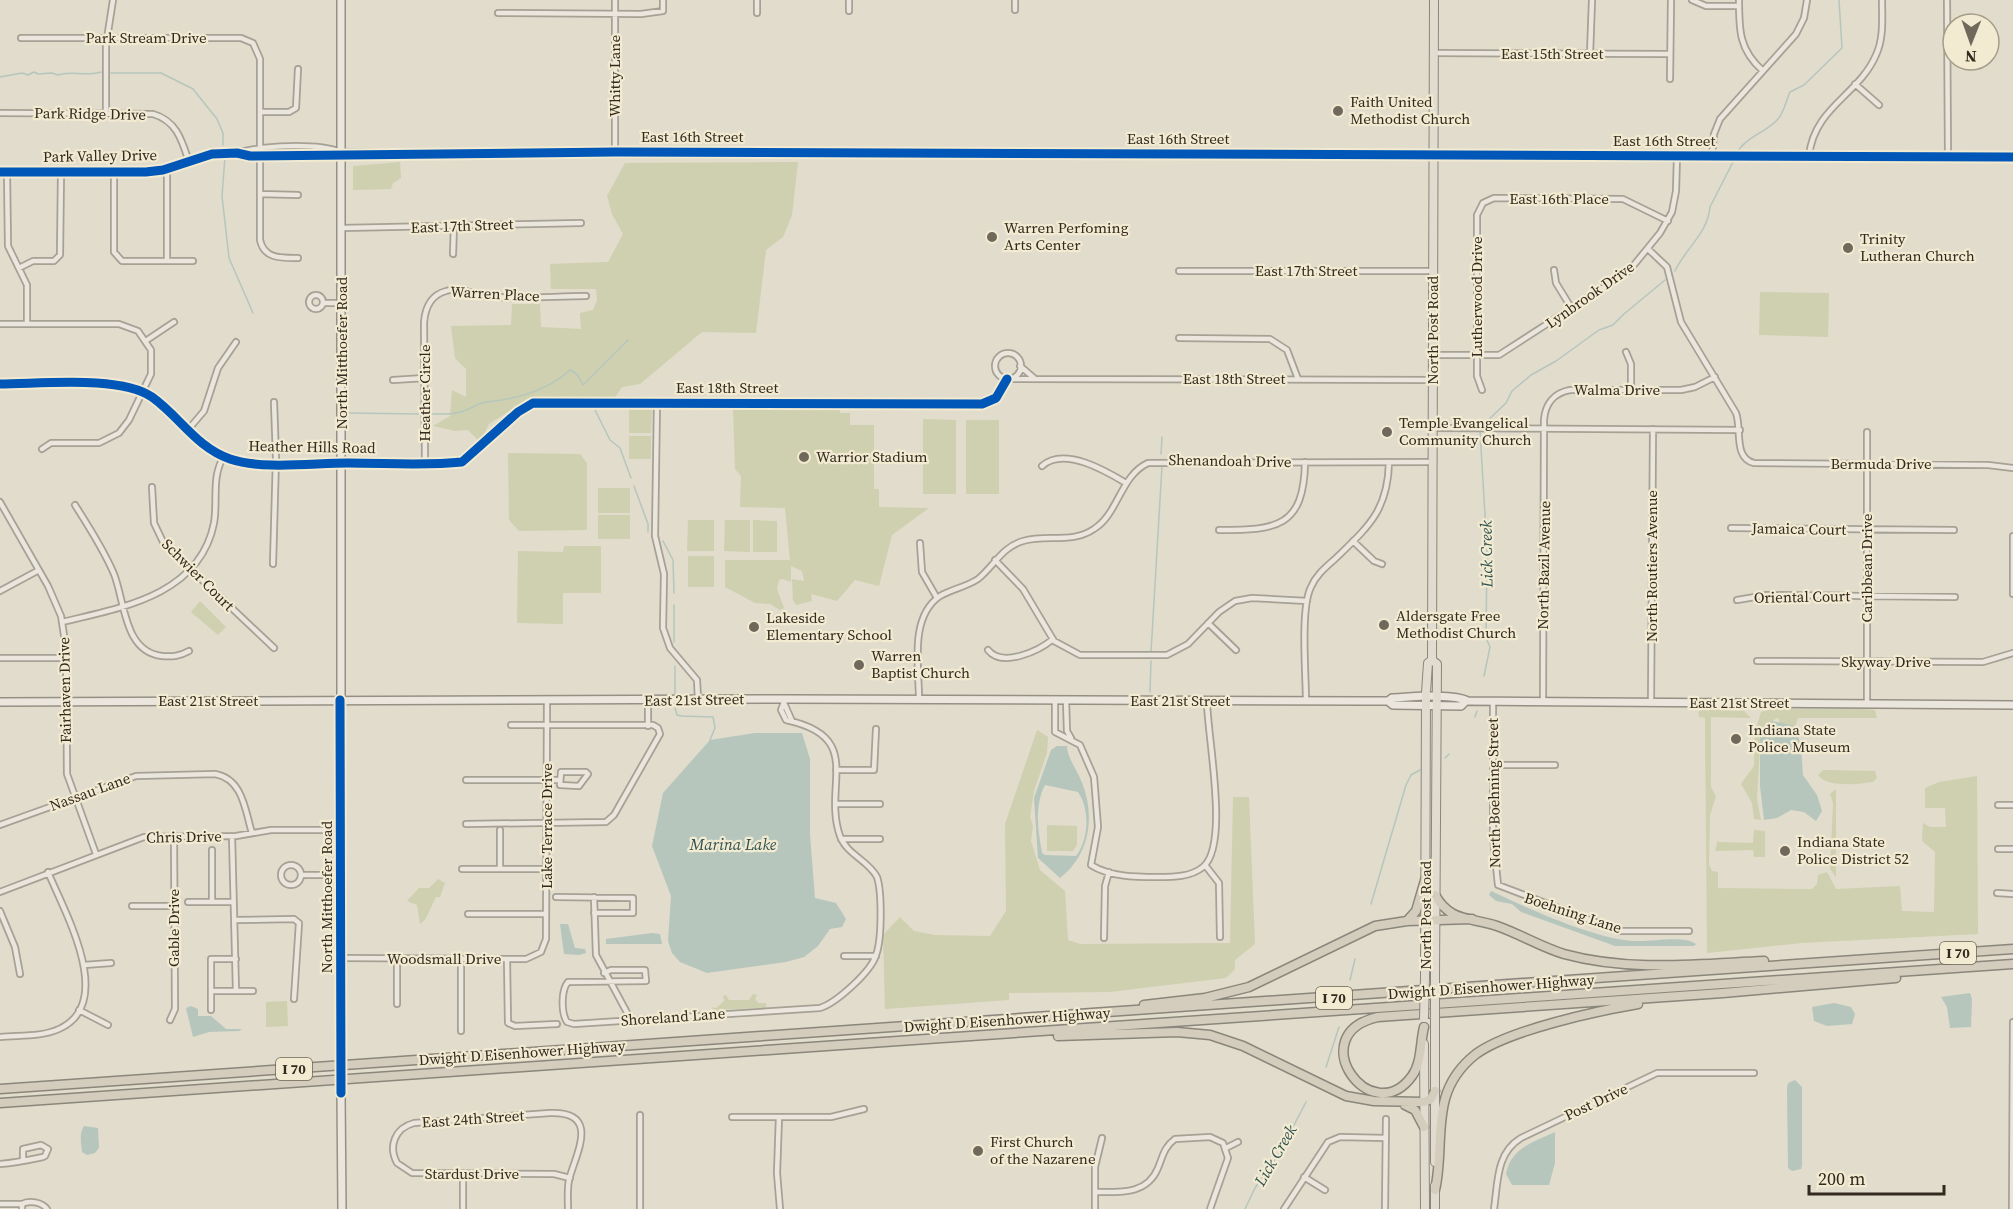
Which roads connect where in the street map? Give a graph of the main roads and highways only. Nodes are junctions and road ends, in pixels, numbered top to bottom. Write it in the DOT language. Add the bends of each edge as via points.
graph roads {
  1 [pos="341,0"];
  2 [pos="1434,0"];
  3 [pos="1432,660"];
  4 [pos="340,700"];
  5 [pos="1426,701"];
  6 [pos="1436,701"];
  7 [pos="0,702"];
  8 [pos="2013,705"];
  9 [pos="1437,748"];
  10 [pos="1426,750"];
  11 [pos="1426,877"];
  12 [pos="1435,895"];
  13 [pos="1472,920"];
  14 [pos="1407,921"];
  15 [pos="1430,921"];
  16 [pos="2013,949"];
  17 [pos="1903,956"];
  18 [pos="2013,964"];
  19 [pos="1995,966"];
  20 [pos="1723,993"];
  21 [pos="987,1022"];
  22 [pos="1424,1022"];
  23 [pos="944,1039"];
  24 [pos="0,1089"];
  25 [pos="1435,1091"];
  26 [pos="0,1102"];
  27 [pos="1392,1102"];
  28 [pos="1424,1102"];
  29 [pos="1424,1127"];
  30 [pos="1435,1190"];
  31 [pos="342,1209"];
  32 [pos="1425,1209"];
  33 [pos="1435,1209"];
  1 -- 4 [label="main road, North Mitthoefer Road"];
  2 -- 3 [label="main road, North Post Road"];
  3 -- 5 [label="main road, North Post Road" via="1428,663"];
  3 -- 6 [label="main road, North Post Road" via="1437,664"];
  4 -- 5 [label="main road, East 21st Street" via="1388,701 1393,705"];
  4 -- 7 [label="main road, East 21st Street"];
  4 -- 31 [label="main road, North Mitthoefer Road, bridge"];
  5 -- 6 [label="main road, East 21st Street"];
  5 -- 10 [label="main road, North Post Road"];
  6 -- 8 [label="main road, East 21st Street" via="1461,705 1466,701"];
  6 -- 9 [label="main road, North Post Road"];
  9 -- 10 [label="main road"];
  9 -- 12 [label="main road, North Post Road"];
  10 -- 11 [label="main road, North Post Road"];
  11 -- 14 [label="highway" via="1416,910"];
  11 -- 15 [label="main road, North Post Road"];
  12 -- 13 [label="highway" via="1447,912"];
  12 -- 15 [label="main road, North Post Road"];
  13 -- 15 [label="highway"];
  13 -- 17 [label="highway" via="1503,928 1552,950 1621,965"];
  14 -- 15 [label="highway"];
  14 -- 21 [label="highway" via="1358,932 1270,978 1225,994"];
  15 -- 22 [label="main road, North Post Road, bridge"];
  15 -- 25 [label="main road, North Post Road, bridge" via="1435,977"];
  16 -- 17 [label="highway, Dwight D Eisenhower Highway / I 70"];
  17 -- 21 [label="highway, Dwight D Eisenhower Highway / I 70"];
  18 -- 19 [label="highway, Dwight D Eisenhower Highway / I 70"];
  19 -- 20 [label="highway"];
  19 -- 23 [label="highway, Dwight D Eisenhower Highway / I 70"];
  20 -- 22 [label="highway" via="1378,1017 1363,1022 1350,1033 1344,1051 1347,1071 1359,1085 1375,1092 1388,1092 1402,1085 1416,1069"];
  20 -- 30 [label="highway" via="1598,1012 1482,1050 1458,1072 1446,1098"];
  21 -- 24 [label="highway, Dwight D Eisenhower Highway / I 70"];
  22 -- 28 [label="main road, North Post Road"];
  23 -- 26 [label="highway, Dwight D Eisenhower Highway / I 70"];
  23 -- 27 [label="highway" via="1195,1033 1243,1046 1343,1095"];
  25 -- 28 [label="highway"];
  25 -- 30 [label="main road, North Post Road"];
  27 -- 28 [label="highway"];
  27 -- 29 [label="highway" via="1415,1110"];
  28 -- 29 [label="main road, North Post Road"];
  29 -- 32 [label="main road, North Post Road"];
  30 -- 33 [label="main road, North Post Road"];
}
